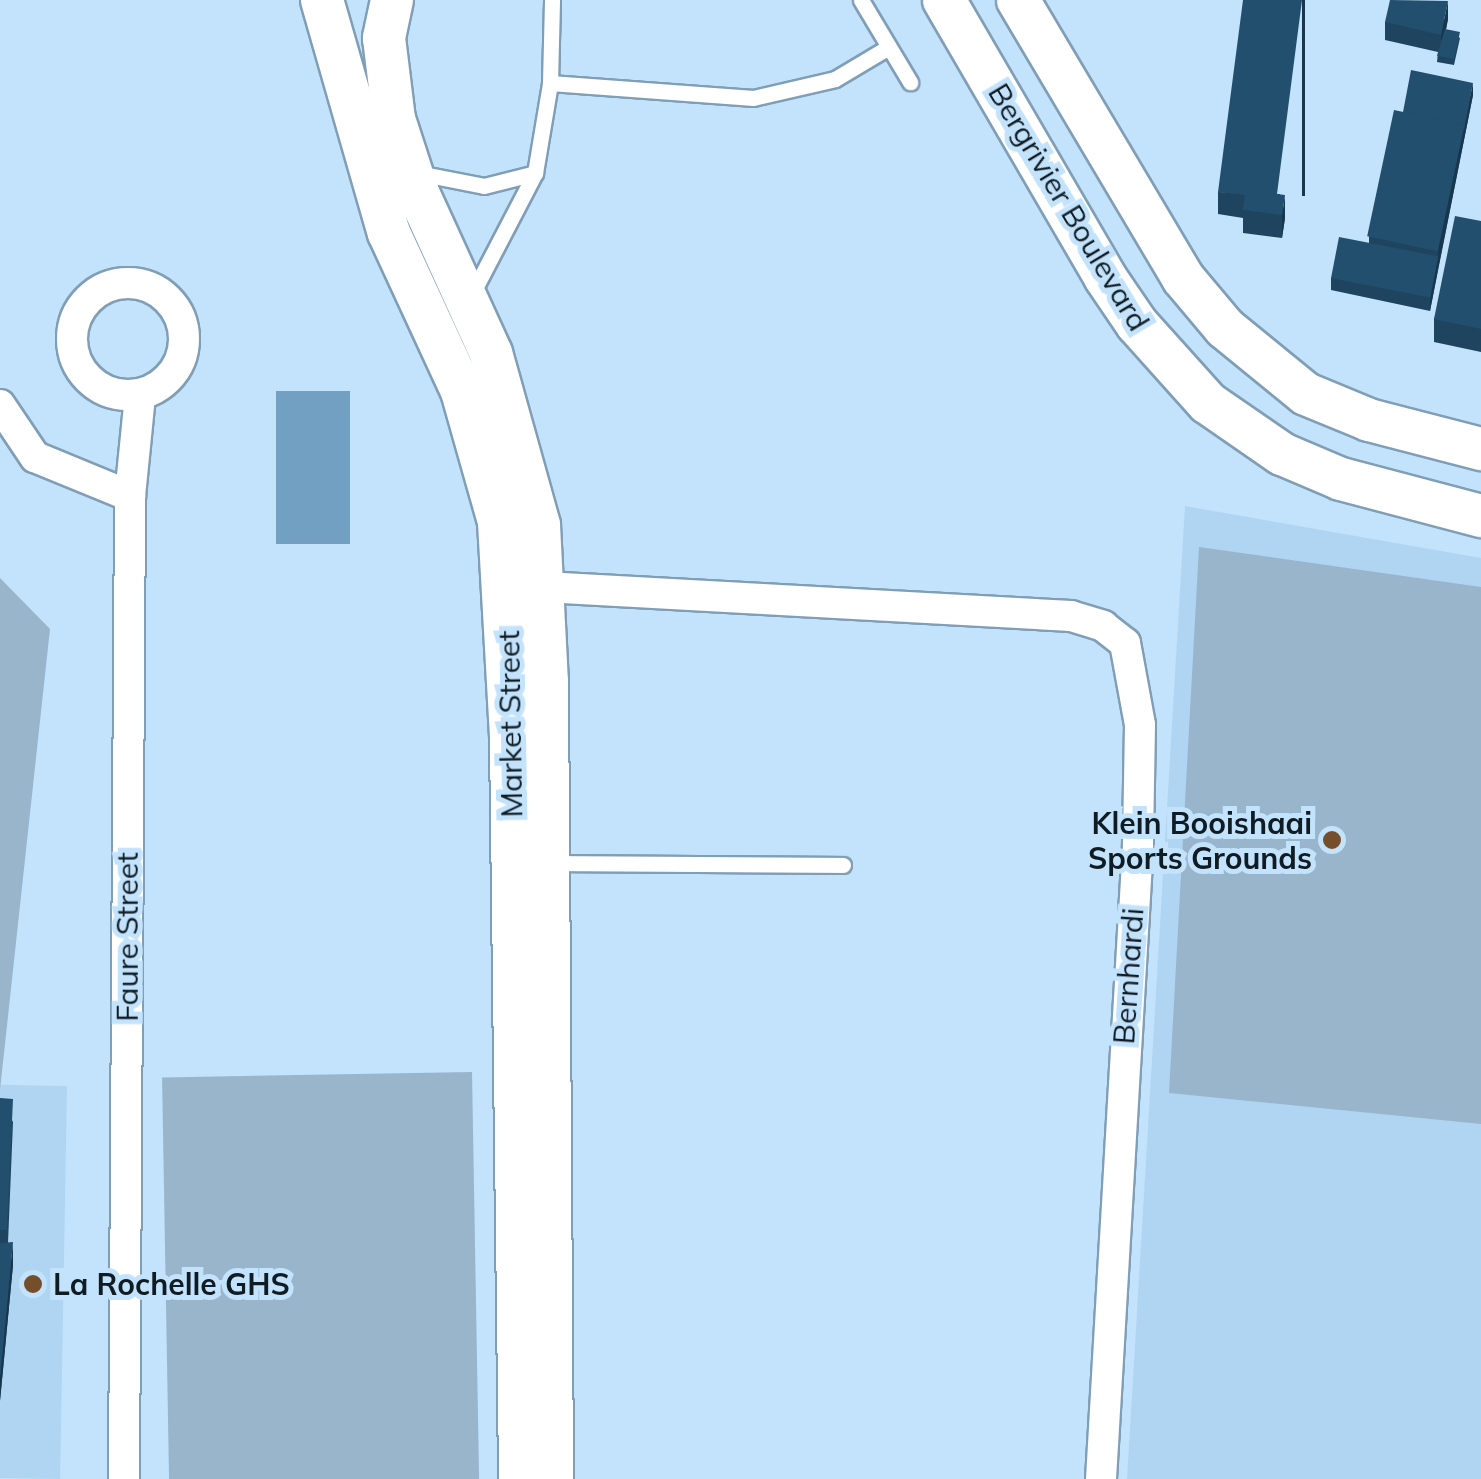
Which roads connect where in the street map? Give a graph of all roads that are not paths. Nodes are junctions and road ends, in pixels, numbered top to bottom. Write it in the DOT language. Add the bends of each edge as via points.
graph roads {
  1 [pos="322,0"];
  2 [pos="392,0"];
  3 [pos="552,0"];
  4 [pos="861,0"];
  5 [pos="944,0"];
  6 [pos="1018,0"];
  7 [pos="887,48"];
  8 [pos="910,82"];
  9 [pos="550,83"];
  10 [pos="410,171"];
  11 [pos="535,173"];
  12 [pos="467,301"];
  13 [pos="140,395"];
  14 [pos="0,405"];
  15 [pos="1481,449"];
  16 [pos="130,496"];
  17 [pos="1481,516"];
  18 [pos="544,587"];
  19 [pos="548,862"];
  20 [pos="843,865"];
  21 [pos="124,1479"];
  22 [pos="520,1479"];
  23 [pos="552,1479"];
  24 [pos="1101,1479"];
  1 -- 22 [label="main road, Market Street" via="389,233 462,391 499,522 512,738"];
  2 -- 10 [label="main road, Market Street" via="384,65"];
  3 -- 9 [label="lane"];
  4 -- 7 [label="lane"];
  5 -- 17 [label="main road, Bergrivier Boulevard" via="1137,324 1208,403 1282,454 1341,480"];
  6 -- 15 [label="main road, Bergrivier Boulevard" via="1183,278 1258,360 1306,394 1369,420"];
  7 -- 8 [label="lane"];
  7 -- 9 [label="lane" via="835,79 753,98"];
  9 -- 11 [label="lane"];
  10 -- 11 [label="lane" via="484,186"];
  10 -- 12 [label="main road, Market Street"];
  11 -- 12 [label="lane"];
  12 -- 18 [label="main road, Market Street" via="523,450"];
  13 -- 16 [label="street, Faure Street"];
  14 -- 16 [label="street" via="35,457"];
  16 -- 21 [label="street, Faure Street"];
  18 -- 19 [label="main road, Market Street"];
  18 -- 24 [label="street, Bernhardi" via="1071,616 1103,626 1124,643 1140,725 1138,845"];
  19 -- 20 [label="lane"];
  19 -- 23 [label="main road, Market Street"];
}
